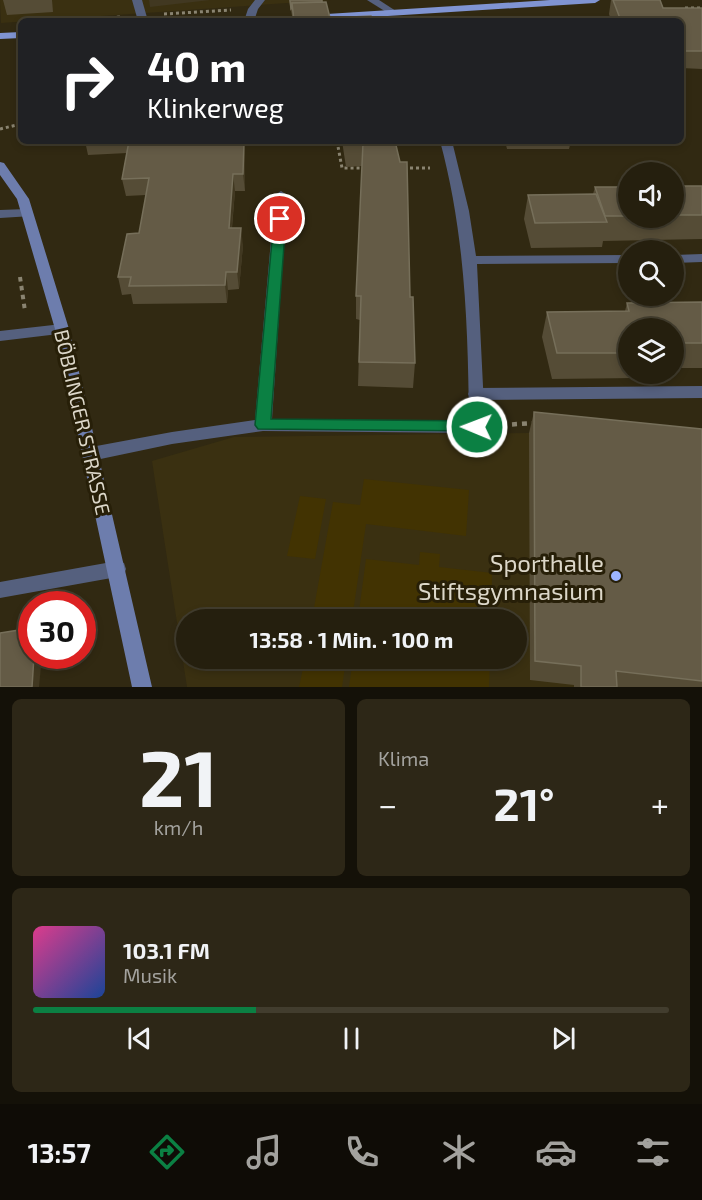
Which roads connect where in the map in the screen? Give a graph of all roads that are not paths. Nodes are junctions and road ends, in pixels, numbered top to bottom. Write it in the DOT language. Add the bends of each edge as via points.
graph roads {
  1 [pos="137,0"];
  2 [pos="260,0"];
  3 [pos="372,0"];
  4 [pos="595,0"];
  5 [pos="396,17"];
  6 [pos="143,18"];
  7 [pos="250,18"];
  8 [pos="363,18"];
  9 [pos="18,35"];
  10 [pos="0,36"];
  11 [pos="447,144"];
  12 [pos="0,166"];
  13 [pos="281,195"];
  14 [pos="27,213"];
  15 [pos="0,214"];
  16 [pos="702,258"];
  17 [pos="618,259"];
  18 [pos="684,259"];
  19 [pos="470,260"];
  20 [pos="62,329"];
  21 [pos="0,336"];
  22 [pos="702,392"];
  23 [pos="476,394"];
  24 [pos="263,425"];
  25 [pos="91,454"];
  26 [pos="117,569"];
  27 [pos="0,590"];
  28 [pos="142,687"];
  1 -- 6 [label="street"];
  2 -- 7 [label="street"];
  3 -- 5 [label="street"];
  4 -- 5 [label="main road"];
  5 -- 8 [label="main road"];
  9 -- 10 [label="main road"];
  11 -- 19 [label="street" via="463,207"];
  12 -- 14 [label="main road, BÖBLINGER STRASSE" via="23,199"];
  13 -- 24 [label="street"];
  14 -- 15 [label="street"];
  14 -- 20 [label="main road, BÖBLINGER STRASSE"];
  16 -- 18 [label="street"];
  17 -- 19 [label="street"];
  19 -- 23 [label="street"];
  20 -- 21 [label="street"];
  20 -- 25 [label="main road, BÖBLINGER STRASSE"];
  22 -- 23 [label="street"];
  23 -- 24 [label="street" via="477,427"];
  24 -- 25 [label="street"];
  25 -- 26 [label="main road, BÖBLINGER STRASSE"];
  26 -- 27 [label="street"];
  26 -- 28 [label="main road, BÖBLINGER STRASSE"];
}
